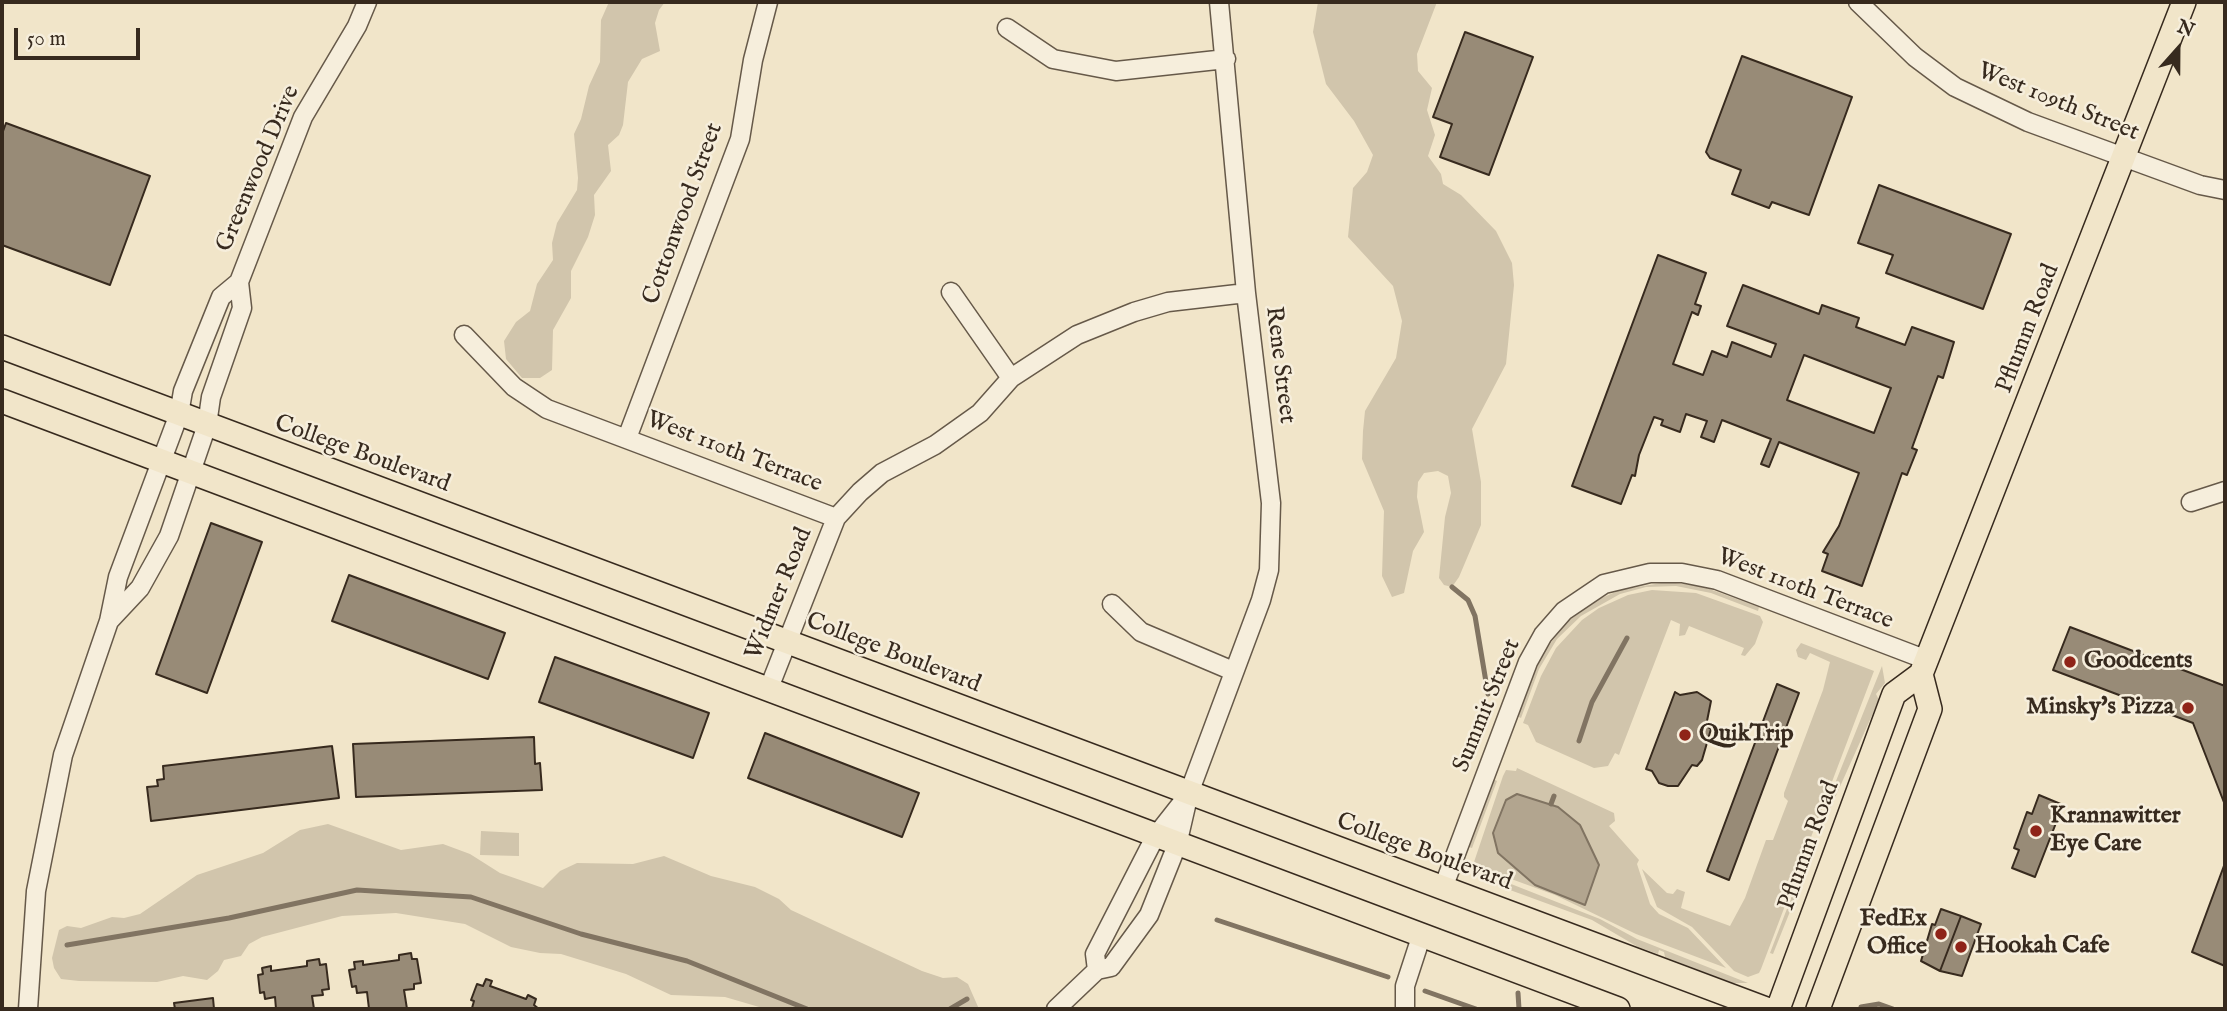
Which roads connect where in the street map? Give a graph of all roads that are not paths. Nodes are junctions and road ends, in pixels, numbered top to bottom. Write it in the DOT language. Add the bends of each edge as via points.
graph roads {
  1 [pos="368,2"];
  2 [pos="768,2"];
  3 [pos="1220,2"];
  4 [pos="1858,2"];
  5 [pos="2184,2"];
  6 [pos="1007,28"];
  7 [pos="1226,59"];
  8 [pos="2125,157"];
  9 [pos="2225,190"];
  10 [pos="239,282"];
  11 [pos="951,292"];
  12 [pos="1246,293"];
  13 [pos="464,335"];
  14 [pos="2,347"];
  15 [pos="1011,378"];
  16 [pos="2,401"];
  17 [pos="179,414"];
  18 [pos="207,425"];
  19 [pos="627,438"];
  20 [pos="161,462"];
  21 [pos="190,474"];
  22 [pos="2225,491"];
  23 [pos="2191,502"];
  24 [pos="836,518"];
  25 [pos="1622,578"];
  26 [pos="1112,604"];
  27 [pos="109,621"];
  28 [pos="786,641"];
  29 [pos="1924,667"];
  30 [pos="1233,671"];
  31 [pos="769,688"];
  32 [pos="1189,793"];
  33 [pos="1155,837"];
  34 [pos="1177,845"];
  35 [pos="1443,888"];
  36 [pos="1421,937"];
  37 [pos="1097,970"];
  38 [pos="28,1009"];
  39 [pos="1056,1009"];
  40 [pos="1405,1009"];
  41 [pos="1618,1009"];
  42 [pos="1766,1009"];
  43 [pos="1777,1009"];
  44 [pos="1818,1009"];
  1 -- 10 [label="street, Greenwood Drive" via="303,117"];
  2 -- 19 [label="street, Cottonwood Street" via="740,139"];
  3 -- 7 [label="street"];
  4 -- 8 [label="street, West 109th Street" via="1915,57 1955,87 2028,122"];
  5 -- 8 [label="main road, Pflumm Road"];
  6 -- 7 [label="street" via="1054,59 1116,71"];
  7 -- 12 [label="street, Rene Street"];
  8 -- 9 [label="street, West 109th Street"];
  8 -- 29 [label="main road, Pflumm Road"];
  10 -- 17 [label="street, Greenwood Drive" via="221,297 183,391"];
  10 -- 18 [label="street, Greenwood Drive" via="242,308 211,397"];
  11 -- 15 [label="street"];
  12 -- 15 [label="street, West 110th Terrace" via="1168,302 1134,312 1077,335"];
  12 -- 30 [label="street, Rene Street" via="1271,503 1271,538 1261,600"];
  13 -- 19 [label="street, West 110th Terrace" via="514,387 547,408"];
  14 -- 17 [label="main road, College Boulevard"];
  15 -- 24 [label="street, West 110th Terrace" via="979,412 935,445 882,473"];
  16 -- 20 [label="main road"];
  17 -- 18 [label="main road, College Boulevard"];
  17 -- 20 [label="street, Greenwood Drive"];
  18 -- 21 [label="street, Greenwood Drive"];
  18 -- 28 [label="main road, College Boulevard"];
  19 -- 24 [label="street, West 110th Terrace"];
  20 -- 21 [label="main road"];
  20 -- 27 [label="street, Greenwood Drive" via="118,577"];
  21 -- 27 [label="street, Greenwood Drive" via="157,562"];
  21 -- 31 [label="main road"];
  22 -- 23 [label="street"];
  24 -- 28 [label="street, Widmer Road"];
  25 -- 29 [label="street, West 110th Terrace" via="1682,573 1717,580"];
  25 -- 35 [label="street, Summit Street" via="1590,592 1564,611 1543,635 1528,662"];
  26 -- 30 [label="street" via="1141,632"];
  27 -- 38 [label="street, Greenwood Drive" via="79,705 47,825 34,904"];
  28 -- 31 [label="street, Widmer Road"];
  28 -- 32 [label="main road, College Boulevard"];
  29 -- 43 [label="main road, Pflumm Road" via="1894,694"];
  29 -- 44 [label="main road" via="1930,709"];
  30 -- 32 [label="street, Rene Street"];
  31 -- 33 [label="main road"];
  32 -- 33 [label="street, Rene Street"];
  32 -- 34 [label="street, Rene Street"];
  32 -- 35 [label="main road, College Boulevard"];
  33 -- 34 [label="main road"];
  33 -- 37 [label="street, Rene Street" via="1095,954"];
  34 -- 36 [label="main road"];
  34 -- 37 [label="street, Rene Street" via="1149,915 1111,967"];
  35 -- 42 [label="main road, College Boulevard"];
  36 -- 40 [label="street" via="1405,986"];
  36 -- 41 [label="main road"];
  37 -- 39 [label="street, Rene Street"];
}
